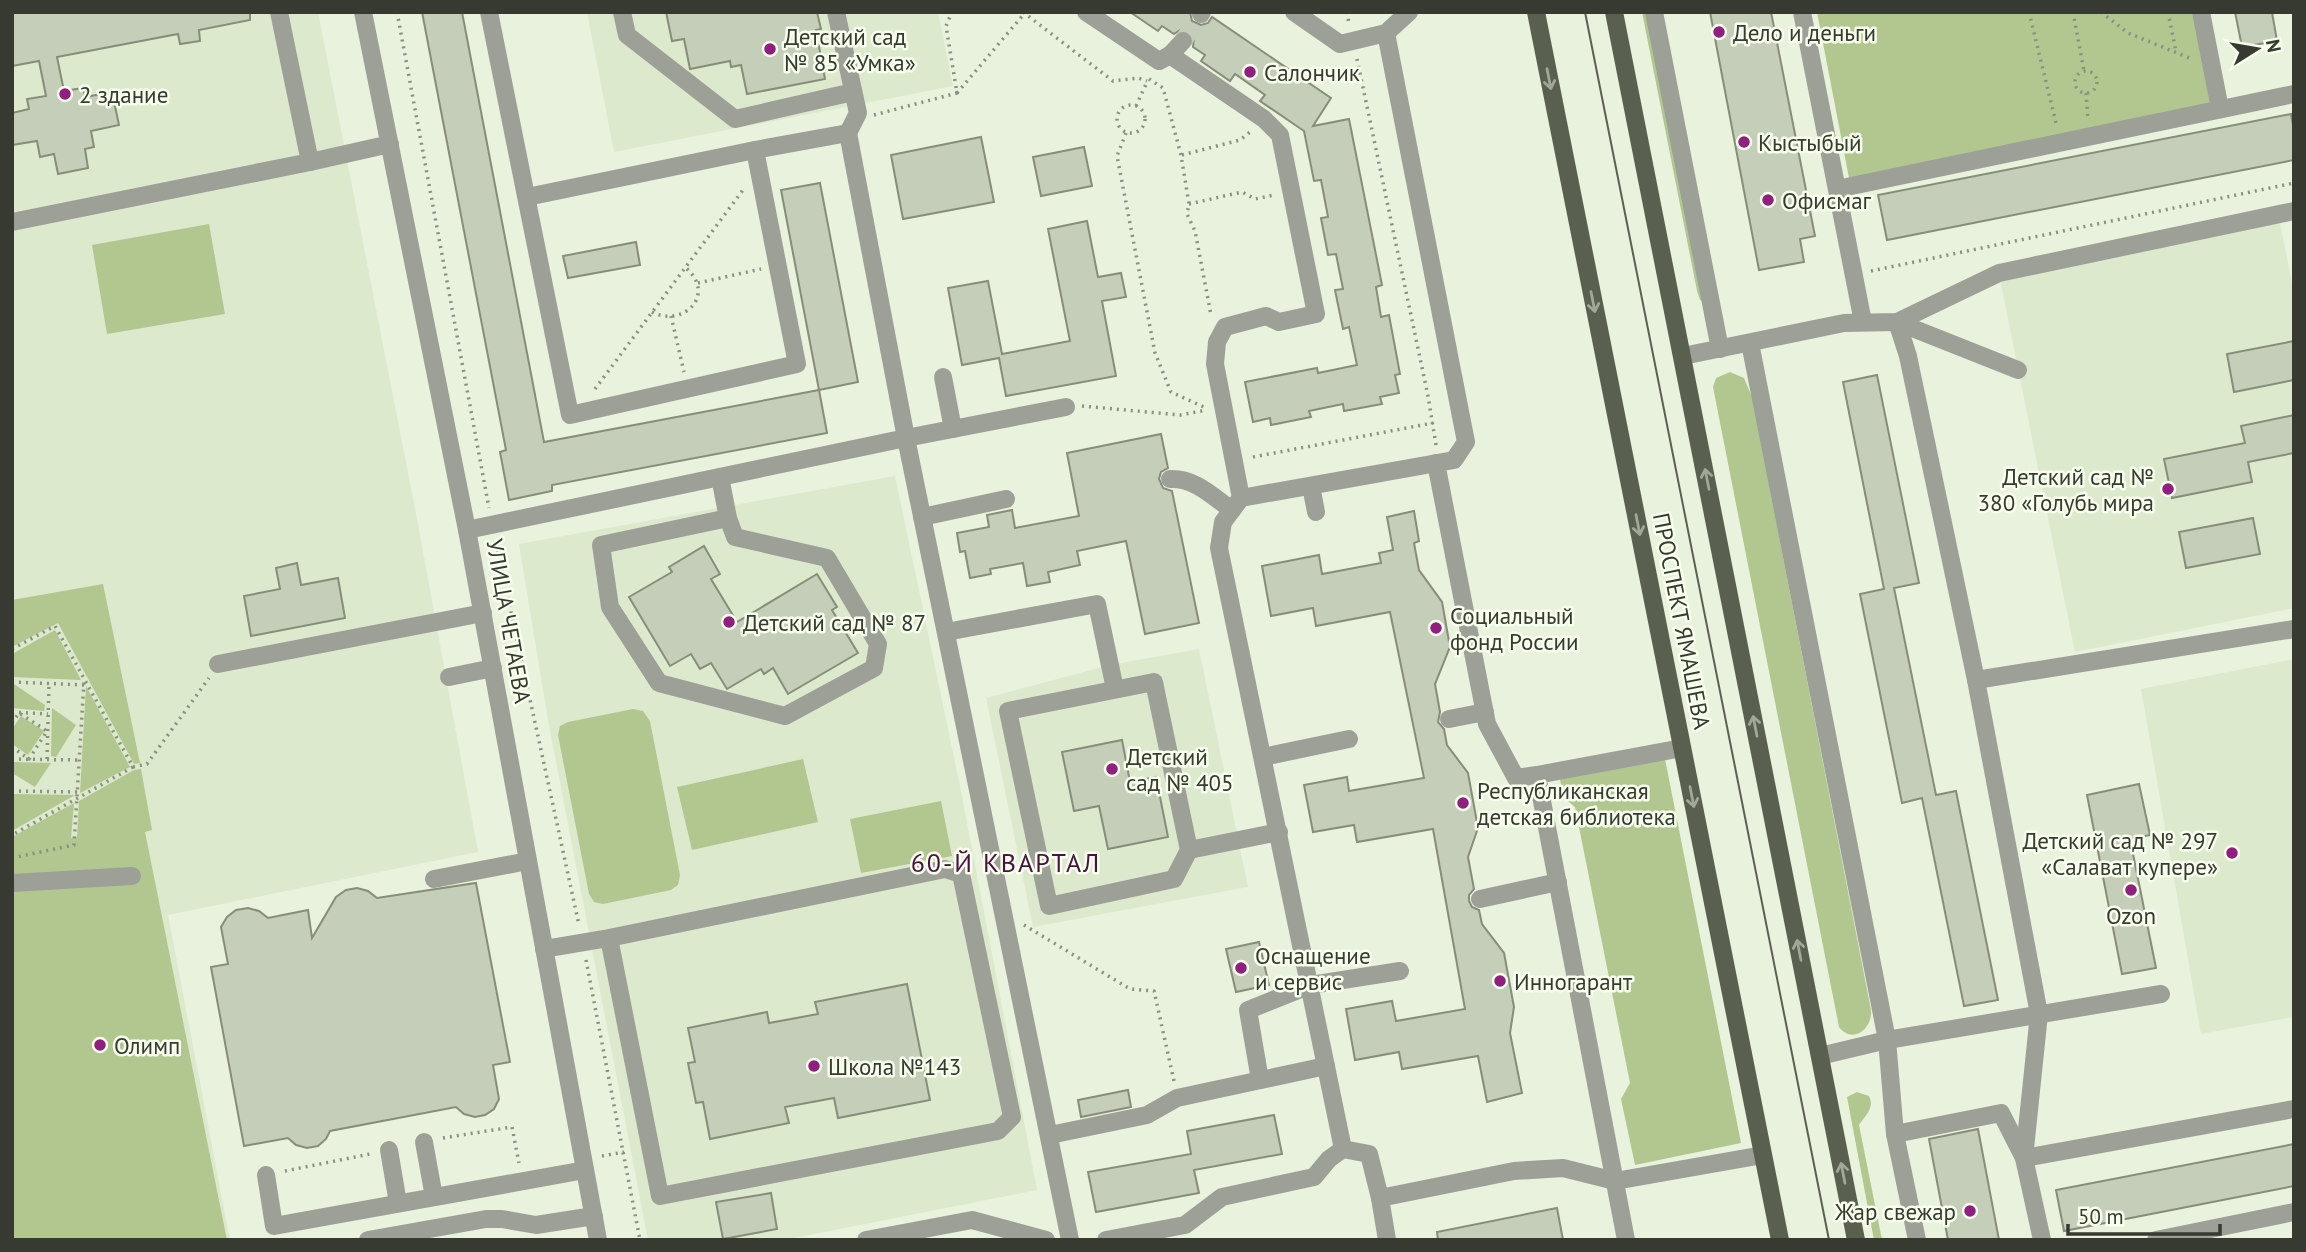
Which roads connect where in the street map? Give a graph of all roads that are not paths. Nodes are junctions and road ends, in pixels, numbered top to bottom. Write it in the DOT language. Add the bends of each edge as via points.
graph roads {
  1 [pos="279,12"];
  2 [pos="363,12"];
  3 [pos="489,12"];
  4 [pos="622,12"];
  5 [pos="836,12"];
  6 [pos="1086,12"];
  7 [pos="1294,12"];
  8 [pos="1409,12"];
  9 [pos="1536,12"];
  10 [pos="1614,12"];
  11 [pos="1654,12"];
  12 [pos="1802,12"];
  13 [pos="2201,12"];
  14 [pos="1387,33"];
  15 [pos="1183,41"];
  16 [pos="1164,58"];
  17 [pos="853,92"];
  18 [pos="2294,94"];
  19 [pos="2220,109"];
  20 [pos="848,133"];
  21 [pos="390,144"];
  22 [pos="755,150"];
  23 [pos="310,162"];
  24 [pos="1837,189"];
  25 [pos="527,197"];
  26 [pos="2294,211"];
  27 [pos="12,222"];
  28 [pos="1863,322"];
  29 [pos="1897,322"];
  30 [pos="1750,343"];
  31 [pos="1720,349"];
  32 [pos="1683,356"];
  33 [pos="2018,370"];
  34 [pos="943,377"];
  35 [pos="1066,407"];
  36 [pos="953,429"];
  37 [pos="906,438"];
  38 [pos="1436,454"];
  39 [pos="720,477"];
  40 [pos="1170,480"];
  41 [pos="1311,486"];
  42 [pos="1006,499"];
  43 [pos="1236,504"];
  44 [pos="1316,512"];
  45 [pos="922,517"];
  46 [pos="728,518"];
  47 [pos="467,530"];
  48 [pos="483,613"];
  49 [pos="2294,629"];
  50 [pos="946,632"];
  51 [pos="218,664"];
  52 [pos="493,668"];
  53 [pos="449,677"];
  54 [pos="1976,680"];
  55 [pos="1115,689"];
  56 [pos="1485,712"];
  57 [pos="1449,719"];
  58 [pos="1349,739"];
  59 [pos="1682,748"];
  60 [pos="1263,757"];
  61 [pos="1537,775"];
  62 [pos="1279,832"];
  63 [pos="1189,850"];
  64 [pos="528,861"];
  65 [pos="132,876"];
  66 [pos="434,879"];
  67 [pos="12,883"];
  68 [pos="1558,883"];
  69 [pos="1480,899"];
  70 [pos="609,938"];
  71 [pos="544,949"];
  72 [pos="1400,971"];
  73 [pos="1311,985"];
  74 [pos="2161,994"];
  75 [pos="2039,1014"];
  76 [pos="1887,1040"];
  77 [pos="1820,1056"];
  78 [pos="1326,1066"];
  79 [pos="1260,1080"];
  80 [pos="2294,1109"];
  81 [pos="1895,1134"];
  82 [pos="1050,1135"];
  83 [pos="424,1142"];
  84 [pos="1343,1149"];
  85 [pos="389,1150"];
  86 [pos="1763,1155"];
  87 [pos="2024,1158"];
  88 [pos="585,1170"];
  89 [pos="266,1175"];
  90 [pos="1615,1181"];
  91 [pos="433,1197"];
  92 [pos="1380,1198"];
  93 [pos="390,1205"];
  94 [pos="2294,1213"];
  95 [pos="594,1216"];
  96 [pos="388,1238"];
  97 [pos="369,1240"];
  98 [pos="598,1240"];
  99 [pos="866,1240"];
  100 [pos="1046,1240"];
  101 [pos="1069,1240"];
  102 [pos="1106,1240"];
  103 [pos="1387,1240"];
  104 [pos="1626,1240"];
  105 [pos="1780,1240"];
  106 [pos="1857,1240"];
  107 [pos="1917,1240"];
  108 [pos="2042,1240"];
  109 [pos="2156,1240"];
  1 -- 23 [label="street"];
  2 -- 21 [label="street, УЛИЦА ЧЕТАЕВА"];
  3 -- 25 [label="street"];
  4 -- 17 [label="street" via="626,35 735,119"];
  5 -- 17 [label="street"];
  6 -- 16 [label="street"];
  7 -- 14 [label="street" via="1340,44"];
  8 -- 14 [label="street"];
  9 -- 59 [label="main road, ПРОСПЕКТ ЯМАШЕВА, one-way"];
  10 -- 32 [label="main road"];
  11 -- 31 [label="street"];
  12 -- 24 [label="street"];
  13 -- 19 [label="street"];
  14 -- 38 [label="street" via="1466,442 1454,460"];
  15 -- 16 [label="street"];
  16 -- 43 [label="street" via="1264,119 1280,135 1316,314 1279,322 1266,316 1225,327 1217,342 1217,413 1234,461"];
  17 -- 20 [label="street" via="858,113"];
  18 -- 19 [label="street"];
  19 -- 24 [label="street"];
  20 -- 22 [label="street"];
  20 -- 37 [label="street"];
  21 -- 23 [label="street"];
  21 -- 47 [label="street, УЛИЦА ЧЕТАЕВА"];
  22 -- 25 [label="street"];
  22 -- 25 [label="street" via="797,364 570,415"];
  23 -- 27 [label="street"];
  24 -- 28 [label="street"];
  26 -- 29 [label="street" via="1999,273"];
  28 -- 29 [label="street"];
  28 -- 30 [label="street"];
  29 -- 33 [label="street"];
  29 -- 54 [label="street"];
  30 -- 31 [label="street"];
  30 -- 76 [label="street"];
  31 -- 32 [label="street"];
  77 -- 32 [label="main road, one-way"];
  34 -- 36 [label="street"];
  35 -- 36 [label="street"];
  36 -- 37 [label="street"];
  37 -- 39 [label="street"];
  37 -- 45 [label="street"];
  38 -- 41 [label="street"];
  38 -- 56 [label="street"];
  39 -- 46 [label="street"];
  39 -- 47 [label="street"];
  40 -- 43 [label="street" via="1185,479"];
  41 -- 43 [label="street"];
  41 -- 44 [label="street"];
  42 -- 45 [label="street"];
  43 -- 60 [label="street" via="1223,522 1219,548"];
  45 -- 50 [label="street"];
  46 -- 46 [label="street" via="601,545 610,607 659,683 785,716 874,668 878,644 827,558 735,537"];
  47 -- 48 [label="street, УЛИЦА ЧЕТАЕВА"];
  48 -- 51 [label="street"];
  48 -- 52 [label="street, УЛИЦА ЧЕТАЕВА"];
  49 -- 54 [label="street"];
  50 -- 55 [label="street" via="1097,604"];
  50 -- 82 [label="street"];
  52 -- 53 [label="street"];
  52 -- 64 [label="street, УЛИЦА ЧЕТАЕВА"];
  54 -- 75 [label="street"];
  55 -- 63 [label="street" via="1154,681"];
  55 -- 63 [label="street" via="1008,711 1049,906 1174,879"];
  56 -- 57 [label="street"];
  56 -- 61 [label="street" via="1516,778"];
  58 -- 60 [label="street"];
  59 -- 61 [label="street"];
  59 -- 86 [label="main road, ПРОСПЕКТ ЯМАШЕВА, one-way"];
  60 -- 62 [label="street"];
  61 -- 68 [label="street"];
  62 -- 63 [label="street"];
  62 -- 73 [label="street"];
  64 -- 66 [label="street"];
  64 -- 71 [label="street, УЛИЦА ЧЕТАЕВА"];
  65 -- 67 [label="street"];
  68 -- 69 [label="street"];
  68 -- 90 [label="street"];
  70 -- 70 [label="street" via="945,869 961,874 1012,1117 998,1131 660,1196"];
  70 -- 71 [label="street"];
  71 -- 88 [label="street, УЛИЦА ЧЕТАЕВА"];
  72 -- 73 [label="street"];
  73 -- 78 [label="street"];
  73 -- 79 [label="street" via="1248,1010"];
  74 -- 75 [label="street"];
  75 -- 76 [label="street"];
  75 -- 87 [label="street"];
  76 -- 77 [label="street"];
  76 -- 81 [label="street"];
  106 -- 77 [label="main road, one-way"];
  78 -- 79 [label="street"];
  78 -- 84 [label="street"];
  79 -- 82 [label="street" via="1177,1098 1147,1115"];
  80 -- 87 [label="street"];
  81 -- 87 [label="street" via="2001,1113"];
  81 -- 107 [label="street"];
  82 -- 101 [label="street"];
  83 -- 91 [label="street"];
  84 -- 92 [label="street" via="1369,1154"];
  84 -- 102 [label="street" via="1314,1177 1222,1197 1185,1225"];
  85 -- 93 [label="street"];
  86 -- 90 [label="street"];
  86 -- 105 [label="main road, ПРОСПЕКТ ЯМАШЕВА"];
  87 -- 108 [label="street"];
  88 -- 91 [label="street"];
  88 -- 95 [label="street, УЛИЦА ЧЕТАЕВА"];
  89 -- 93 [label="street" via="274,1226"];
  90 -- 92 [label="street" via="1563,1168 1514,1171"];
  90 -- 104 [label="street"];
  91 -- 93 [label="street"];
  92 -- 103 [label="street"];
  93 -- 96 [label="street"];
  94 -- 109 [label="street"];
  95 -- 96 [label="street" via="536,1225 486,1219"];
  95 -- 98 [label="street, УЛИЦА ЧЕТАЕВА"];
  96 -- 97 [label="street"];
  99 -- 100 [label="street" via="972,1220"];
}
